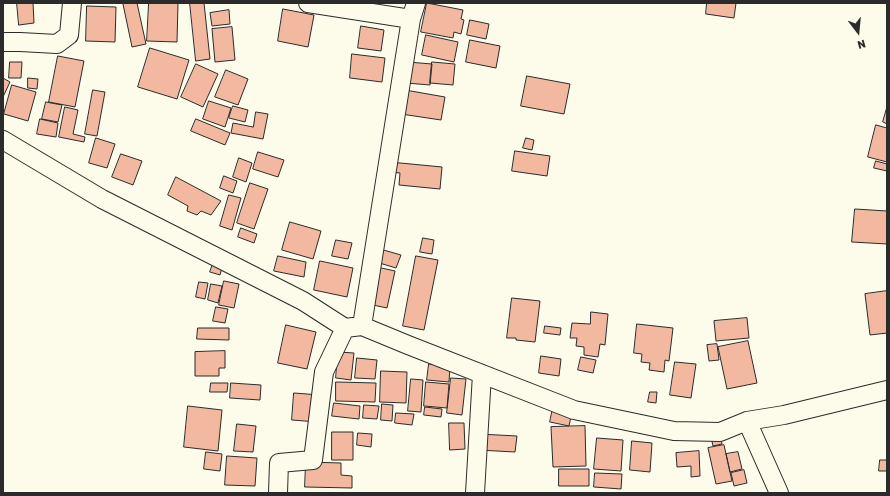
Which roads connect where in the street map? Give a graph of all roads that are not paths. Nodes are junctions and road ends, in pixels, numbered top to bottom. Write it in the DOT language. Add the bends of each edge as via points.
graph roads {
  1 [pos="72,3"];
  2 [pos="308,3"];
  3 [pos="413,11"];
  4 [pos="3,42"];
  5 [pos="3,140"];
  6 [pos="354,327"];
  7 [pos="482,374"];
  8 [pos="887,390"];
  9 [pos="747,422"];
  10 [pos="278,493"];
  11 [pos="475,493"];
  12 [pos="779,493"];
  1 -- 4 [label="street" via="69,35 57,44"];
  2 -- 3 [label="street"];
  3 -- 6 [label="street"];
  5 -- 6 [label="street" via="102,198"];
  6 -- 7 [label="street"];
  6 -- 10 [label="street" via="324,372 313,460 279,463"];
  7 -- 9 [label="street" via="574,410 674,431 720,432"];
  7 -- 11 [label="street"];
  8 -- 9 [label="street"];
  9 -- 12 [label="street"];
}
